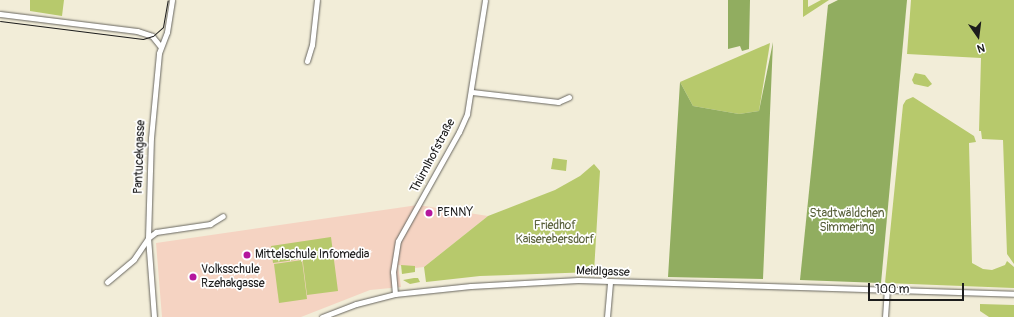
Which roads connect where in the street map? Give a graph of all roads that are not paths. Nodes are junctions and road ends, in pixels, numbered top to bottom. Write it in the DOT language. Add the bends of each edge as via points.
graph roads {
  1 [pos="172,0"];
  2 [pos="317,0"];
  3 [pos="485,0"];
  4 [pos="0,14"];
  5 [pos="161,47"];
  6 [pos="307,61"];
  7 [pos="472,92"];
  8 [pos="569,97"];
  9 [pos="223,216"];
  10 [pos="148,238"];
  11 [pos="107,282"];
  12 [pos="610,282"];
  13 [pos="887,289"];
  14 [pos="395,294"];
  15 [pos="1014,294"];
  16 [pos="154,317"];
  17 [pos="322,317"];
  18 [pos="607,317"];
  19 [pos="885,317"];
  1 -- 5 [label="street, Pantucekgasse" via="167,32"];
  2 -- 6 [label="street" via="312,45"];
  3 -- 7 [label="street, Thürnlhofstraße"];
  4 -- 5 [label="street" via="33,16 148,34"];
  5 -- 10 [label="street, Pantucekgasse" via="153,105"];
  7 -- 8 [label="street" via="558,102"];
  7 -- 14 [label="street, Thürnlhofstraße" via="460,132 398,241 393,272"];
  9 -- 10 [label="street" via="210,224 156,232"];
  10 -- 11 [label="street" via="134,259"];
  10 -- 16 [label="street, Pantucekgasse"];
  12 -- 13 [label="street, Meidlgasse"];
  12 -- 14 [label="street, Meidlgasse" via="527,282"];
  12 -- 18 [label="street"];
  13 -- 15 [label="street, Meidlgasse"];
  13 -- 19 [label="street"];
  14 -- 17 [label="street, Meidlgasse" via="356,304"];
}
